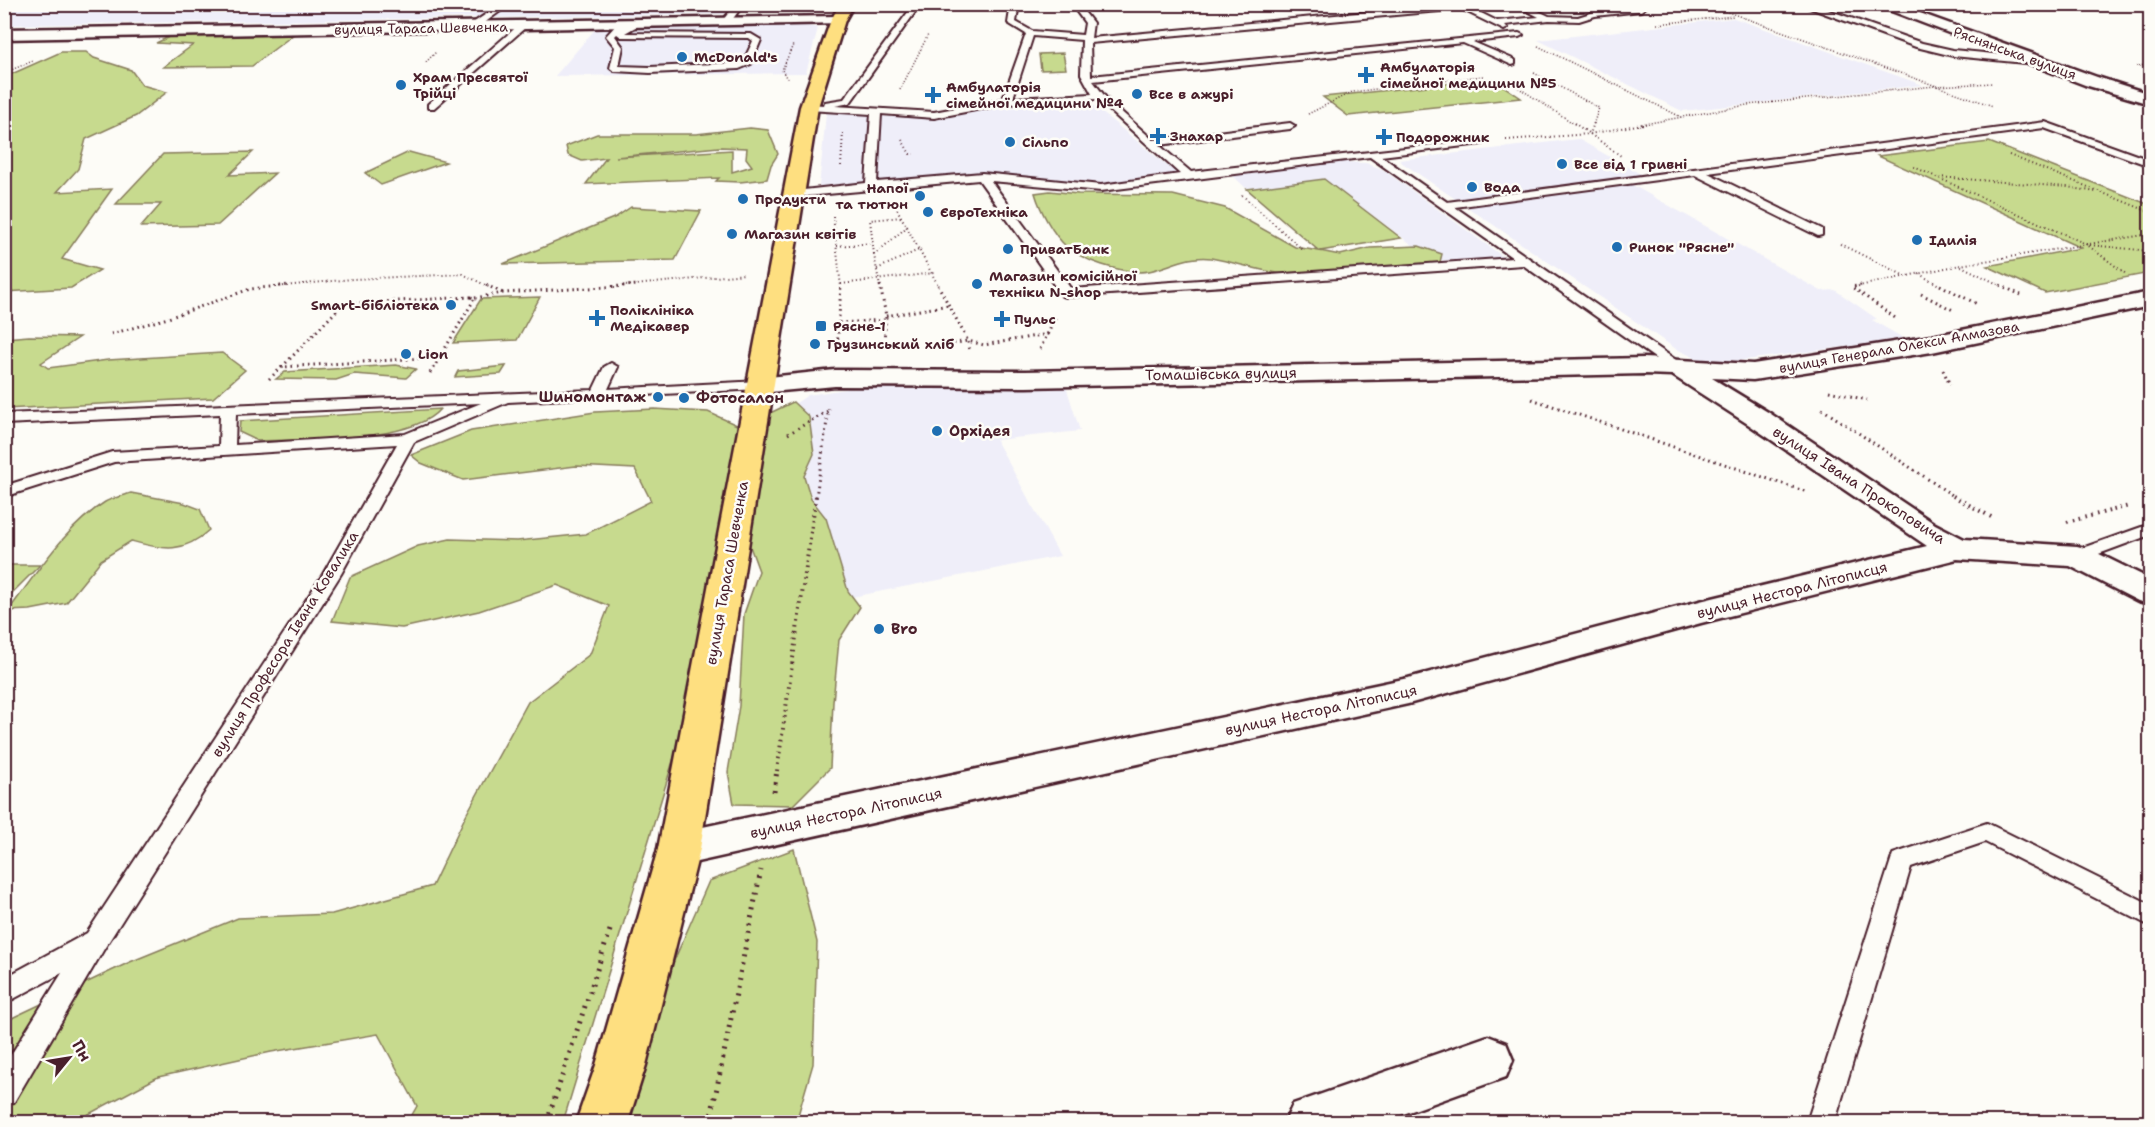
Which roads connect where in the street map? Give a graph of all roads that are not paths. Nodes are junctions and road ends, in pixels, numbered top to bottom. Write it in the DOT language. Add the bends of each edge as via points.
graph roads {
  1 [pos="507,4"];
  2 [pos="741,4"];
  3 [pos="847,4"];
  4 [pos="918,4"];
  5 [pos="1015,4"];
  6 [pos="1089,4"];
  7 [pos="1517,4"];
  8 [pos="1639,4"];
  9 [pos="1802,4"];
  10 [pos="1880,4"];
  11 [pos="1075,5"];
  12 [pos="1459,6"];
  13 [pos="1549,18"];
  14 [pos="838,20"];
  15 [pos="725,23"];
  16 [pos="1495,24"];
  17 [pos="628,25"];
  18 [pos="523,26"];
  19 [pos="473,27"];
  20 [pos="1030,33"];
  21 [pos="4,34"];
  22 [pos="1086,40"];
  23 [pos="1464,41"];
  24 [pos="2035,61"];
  25 [pos="1512,62"];
  26 [pos="1087,78"];
  27 [pos="1100,96"];
  28 [pos="2151,99"];
  29 [pos="1007,101"];
  30 [pos="431,106"];
  31 [pos="809,107"];
  32 [pos="876,112"];
  33 [pos="1290,126"];
  34 [pos="1481,141"];
  35 [pos="1153,143"];
  36 [pos="1372,154"];
  37 [pos="2151,163"];
  38 [pos="1697,172"];
  39 [pos="1189,176"];
  40 [pos="982,177"];
  41 [pos="872,186"];
  42 [pos="795,194"];
  43 [pos="1447,205"];
  44 [pos="1818,232"];
  45 [pos="1528,261"];
  46 [pos="2151,299"];
  47 [pos="611,368"];
  48 [pos="1681,370"];
  49 [pos="760,385"];
  50 [pos="599,394"];
  51 [pos="506,398"];
  52 [pos="228,410"];
  53 [pos="4,419"];
  54 [pos="408,439"];
  55 [pos="227,450"];
  56 [pos="4,492"];
  57 [pos="2151,530"];
  58 [pos="1957,549"];
  59 [pos="2077,556"];
  60 [pos="2151,593"];
  61 [pos="679,849"];
  62 [pos="2151,916"];
  63 [pos="96,941"];
  64 [pos="4,992"];
  65 [pos="1488,1060"];
  66 [pos="4,1092"];
  67 [pos="602,1122"];
  68 [pos="1311,1122"];
  69 [pos="1821,1122"];
  1 -- 19 [label="lane"];
  2 -- 15 [label="lane"];
  3 -- 14 [label="main road, вулиця Тараса Шевченка"];
  4 -- 31 [label="lane" via="847,100"];
  5 -- 20 [label="lane" via="1012,23"];
  6 -- 11 [label="lane"];
  7 -- 13 [label="lane"];
  8 -- 13 [label="lane" via="1641,9 1579,19"];
  9 -- 24 [label="lane" via="1919,45 1953,53"];
  10 -- 24 [label="street, Ряснянська вулиця"];
  11 -- 22 [label="lane" via="1089,23"];
  12 -- 16 [label="lane"];
  12 -- 22 [label="lane"];
  13 -- 16 [label="lane"];
  14 -- 15 [label="street, вулиця Тараса Шевченка"];
  14 -- 31 [label="main road, вулиця Тараса Шевченка"];
  15 -- 17 [label="street, вулиця Тараса Шевченка"];
  16 -- 23 [label="lane" via="1519,35"];
  17 -- 17 [label="lane" via="610,36 619,47 614,68 739,66 748,62 757,40 751,36 621,35"];
  17 -- 18 [label="street, вулиця Тараса Шевченка"];
  18 -- 19 [label="street, вулиця Тараса Шевченка"];
  18 -- 30 [label="lane"];
  19 -- 21 [label="street, вулиця Тараса Шевченка"];
  20 -- 22 [label="lane"];
  20 -- 29 [label="lane"];
  22 -- 26 [label="lane"];
  23 -- 25 [label="lane"];
  23 -- 26 [label="lane"];
  24 -- 28 [label="street, Ряснянська вулиця"];
  26 -- 27 [label="lane"];
  27 -- 29 [label="lane"];
  27 -- 35 [label="lane"];
  29 -- 32 [label="lane" via="934,115"];
  31 -- 32 [label="lane"];
  31 -- 42 [label="main road, вулиця Тараса Шевченка"];
  32 -- 41 [label="lane"];
  33 -- 35 [label="lane"];
  34 -- 36 [label="lane"];
  35 -- 39 [label="lane"];
  36 -- 39 [label="lane"];
  36 -- 43 [label="lane"];
  37 -- 38 [label="lane" via="2045,125"];
  38 -- 43 [label="lane"];
  38 -- 44 [label="lane"];
  39 -- 40 [label="lane" via="1101,188"];
  40 -- 41 [label="lane"];
  40 -- 45 [label="lane" via="1067,293"];
  41 -- 42 [label="lane"];
  42 -- 49 [label="main road, вулиця Тараса Шевченка"];
  43 -- 45 [label="lane"];
  45 -- 48 [label="lane"];
  46 -- 48 [label="street, вулиця Генерала Олекси Алмазова" via="1932,344 1753,372"];
  47 -- 50 [label="lane"];
  48 -- 49 [label="street, Томашівська вулиця" via="1644,366 1026,379 835,378"];
  48 -- 58 [label="street, вулиця Івана Прокоповича"];
  49 -- 50 [label="lane"];
  49 -- 61 [label="main road, вулиця Тараса Шевченка"];
  50 -- 51 [label="lane"];
  51 -- 52 [label="lane"];
  51 -- 54 [label="lane"];
  52 -- 53 [label="lane"];
  52 -- 55 [label="lane"];
  54 -- 55 [label="lane"];
  54 -- 63 [label="lane, вулиця Професора Івана Ковалика" via="332,574"];
  55 -- 56 [label="lane" via="112,458"];
  57 -- 59 [label="lane"];
  58 -- 59 [label="street, вулиця Івана Прокоповича"];
  58 -- 61 [label="street, вулиця Нестора Літописця" via="1700,612 1408,692"];
  59 -- 60 [label="street, вулиця Івана Прокоповича"];
  61 -- 67 [label="main road, вулиця Тараса Шевченка"];
  62 -- 69 [label="lane" via="1987,832 1901,861"];
  63 -- 64 [label="lane, вулиця Професора Івана Ковалика"];
  63 -- 66 [label="lane"];
  65 -- 68 [label="street"];
}
